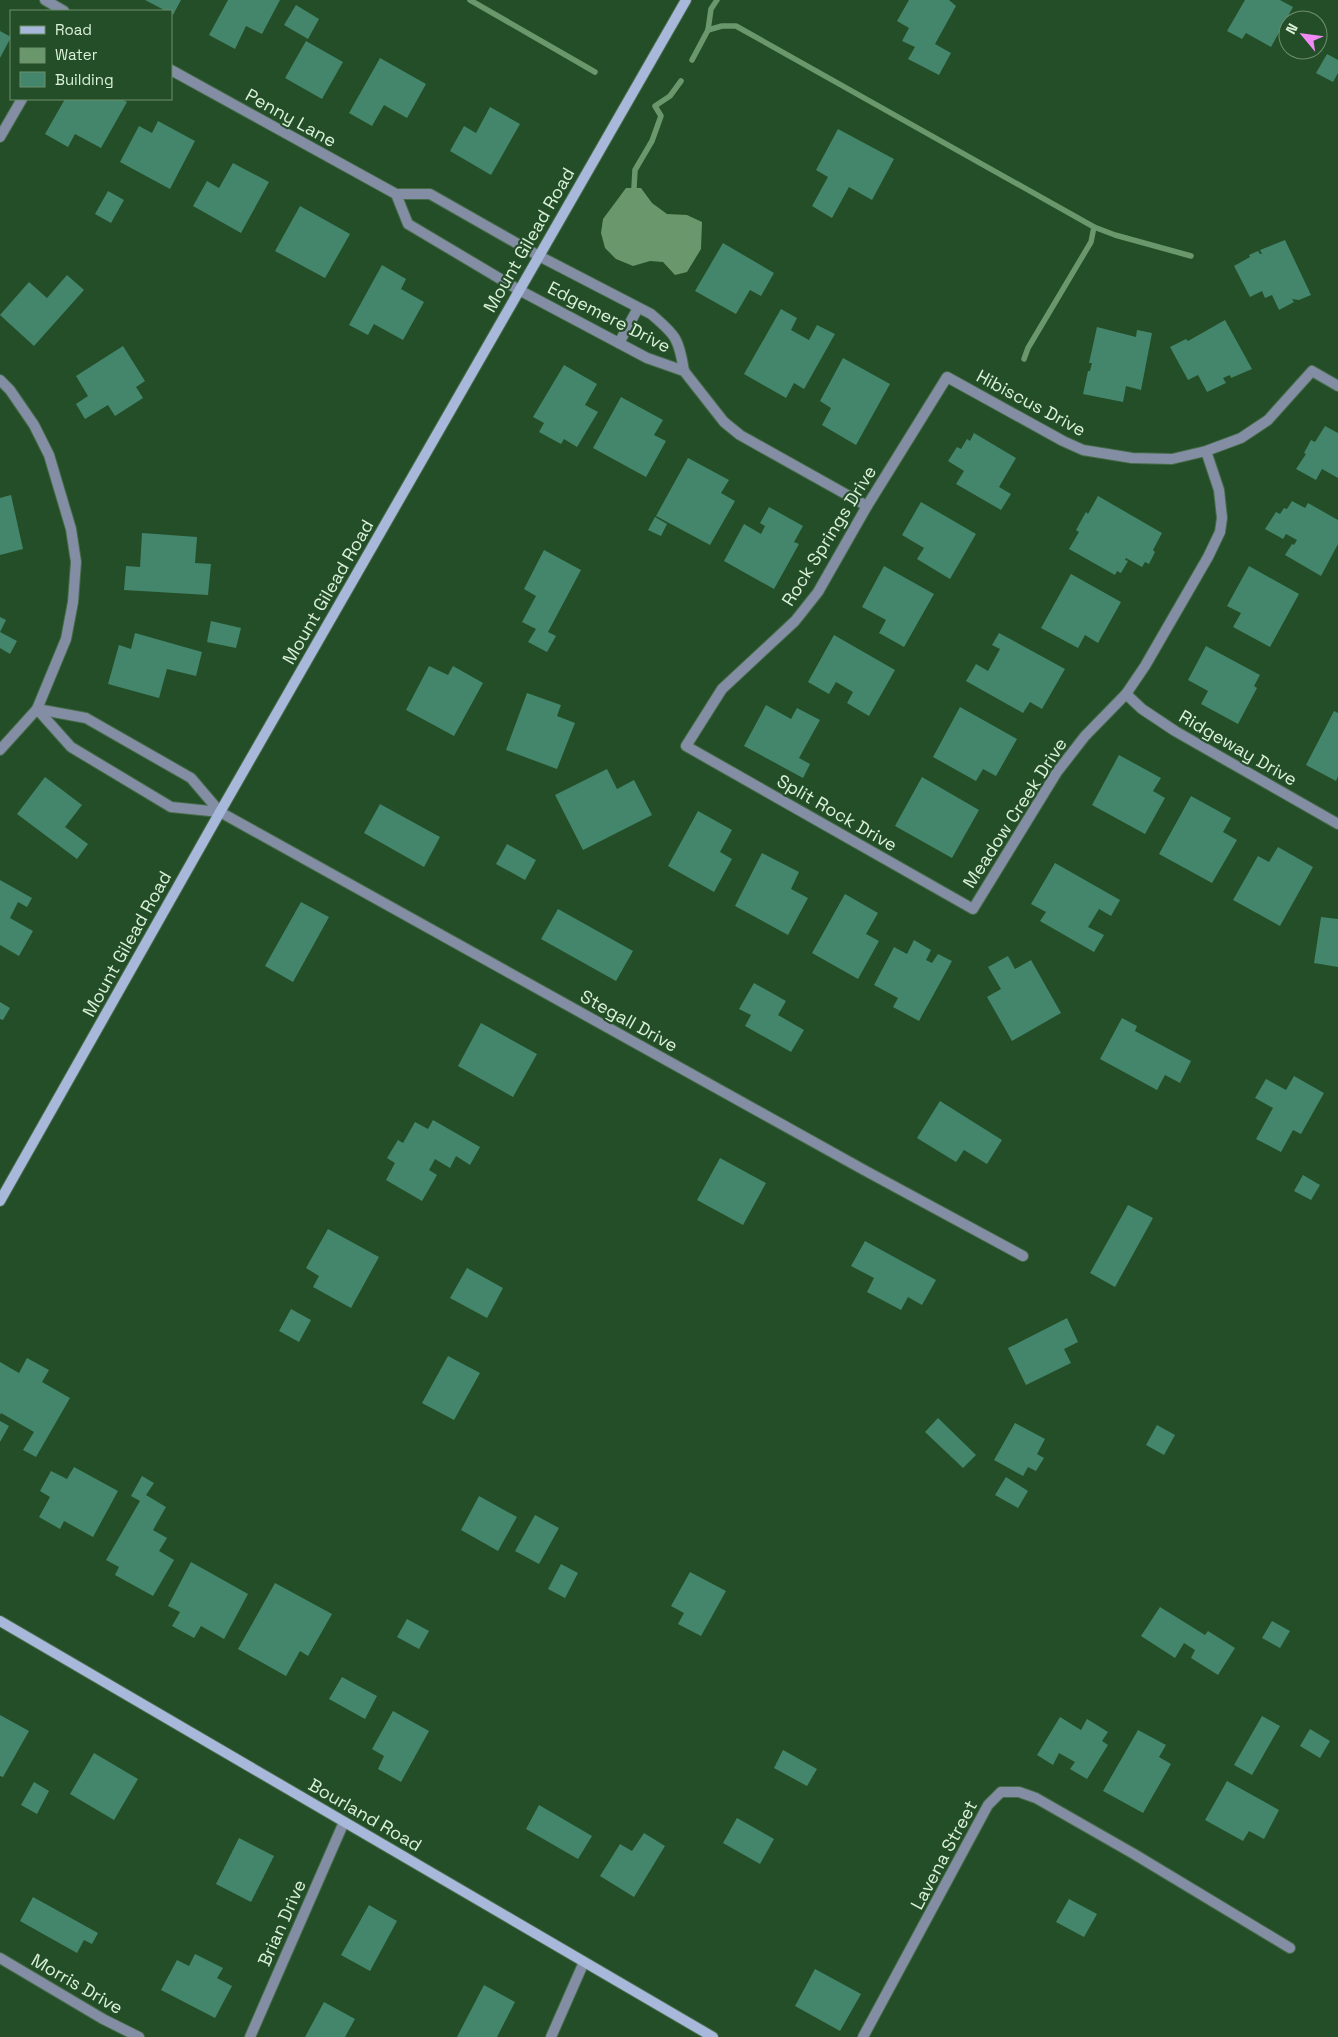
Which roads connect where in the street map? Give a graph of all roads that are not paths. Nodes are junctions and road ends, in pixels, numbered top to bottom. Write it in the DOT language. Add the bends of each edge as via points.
graph roads {
  1 [pos="45,0"];
  2 [pos="686,0"];
  3 [pos="62,10"];
  4 [pos="172,71"];
  5 [pos="21,100"];
  6 [pos="0,137"];
  7 [pos="396,194"];
  8 [pos="539,256"];
  9 [pos="519,290"];
  10 [pos="638,308"];
  11 [pos="619,343"];
  12 [pos="684,371"];
  13 [pos="947,377"];
  14 [pos="0,380"];
  15 [pos="1338,386"];
  16 [pos="1206,451"];
  17 [pos="867,506"];
  18 [pos="1126,694"];
  19 [pos="37,709"];
  20 [pos="686,746"];
  21 [pos="0,750"];
  22 [pos="220,812"];
  23 [pos="1338,824"];
  24 [pos="973,909"];
  25 [pos="0,1201"];
  26 [pos="1023,1256"];
  27 [pos="0,1621"];
  28 [pos="344,1822"];
  29 [pos="1290,1948"];
  30 [pos="0,1958"];
  31 [pos="584,1962"];
  32 [pos="139,2037"];
  33 [pos="250,2037"];
  34 [pos="551,2037"];
  35 [pos="713,2037"];
  36 [pos="864,2037"];
  1 -- 3 [label="street"];
  2 -- 8 [label="street, Mount Gilead Road"];
  4 -- 7 [label="street, Penny Lane"];
  5 -- 6 [label="street"];
  7 -- 8 [label="street, Penny Lane" via="430,194"];
  7 -- 9 [label="street" via="408,224"];
  8 -- 9 [label="street, Mount Gilead Road"];
  8 -- 10 [label="street, Edgemere Drive"];
  9 -- 11 [label="street, Edgemere Drive"];
  9 -- 22 [label="street, Mount Gilead Road"];
  10 -- 11 [label="street"];
  10 -- 12 [label="street, Edgemere Drive" via="666,327 680,344"];
  11 -- 12 [label="street, Edgemere Drive" via="647,358"];
  12 -- 17 [label="street, Edgemere Drive" via="724,422 740,435"];
  13 -- 16 [label="street, Hibiscus Drive" via="1083,450 1154,459 1172,459"];
  13 -- 17 [label="street, Rock Springs Drive"];
  14 -- 19 [label="street" via="34,425 49,455 71,529 76,562 74,602 66,639"];
  15 -- 16 [label="street, Hibiscus Drive" via="1312,371 1268,420 1241,438"];
  16 -- 18 [label="street, Meadow Creek Drive" via="1219,490 1220,532 1157,648"];
  17 -- 20 [label="street, Rock Springs Drive" via="806,608 722,689"];
  18 -- 23 [label="street, Ridgeway Drive" via="1142,710 1175,731"];
  18 -- 24 [label="street, Meadow Creek Drive" via="1085,736 1057,772"];
  19 -- 21 [label="street"];
  19 -- 22 [label="street" via="94,722 191,778"];
  19 -- 22 [label="street" via="71,747 171,807"];
  20 -- 24 [label="street, Split Rock Drive"];
  22 -- 25 [label="street, Mount Gilead Road"];
  22 -- 26 [label="street, Stegall Drive"];
  27 -- 28 [label="street, Bourland Road"];
  28 -- 31 [label="street, Bourland Road"];
  28 -- 33 [label="street, Brian Drive"];
  29 -- 36 [label="street, Lavena Street" via="1036,1798 1019,1792 1001,1792 988,1805"];
  30 -- 32 [label="street, Morris Drive"];
  31 -- 34 [label="street"];
  31 -- 35 [label="street, Bourland Road"];
}
